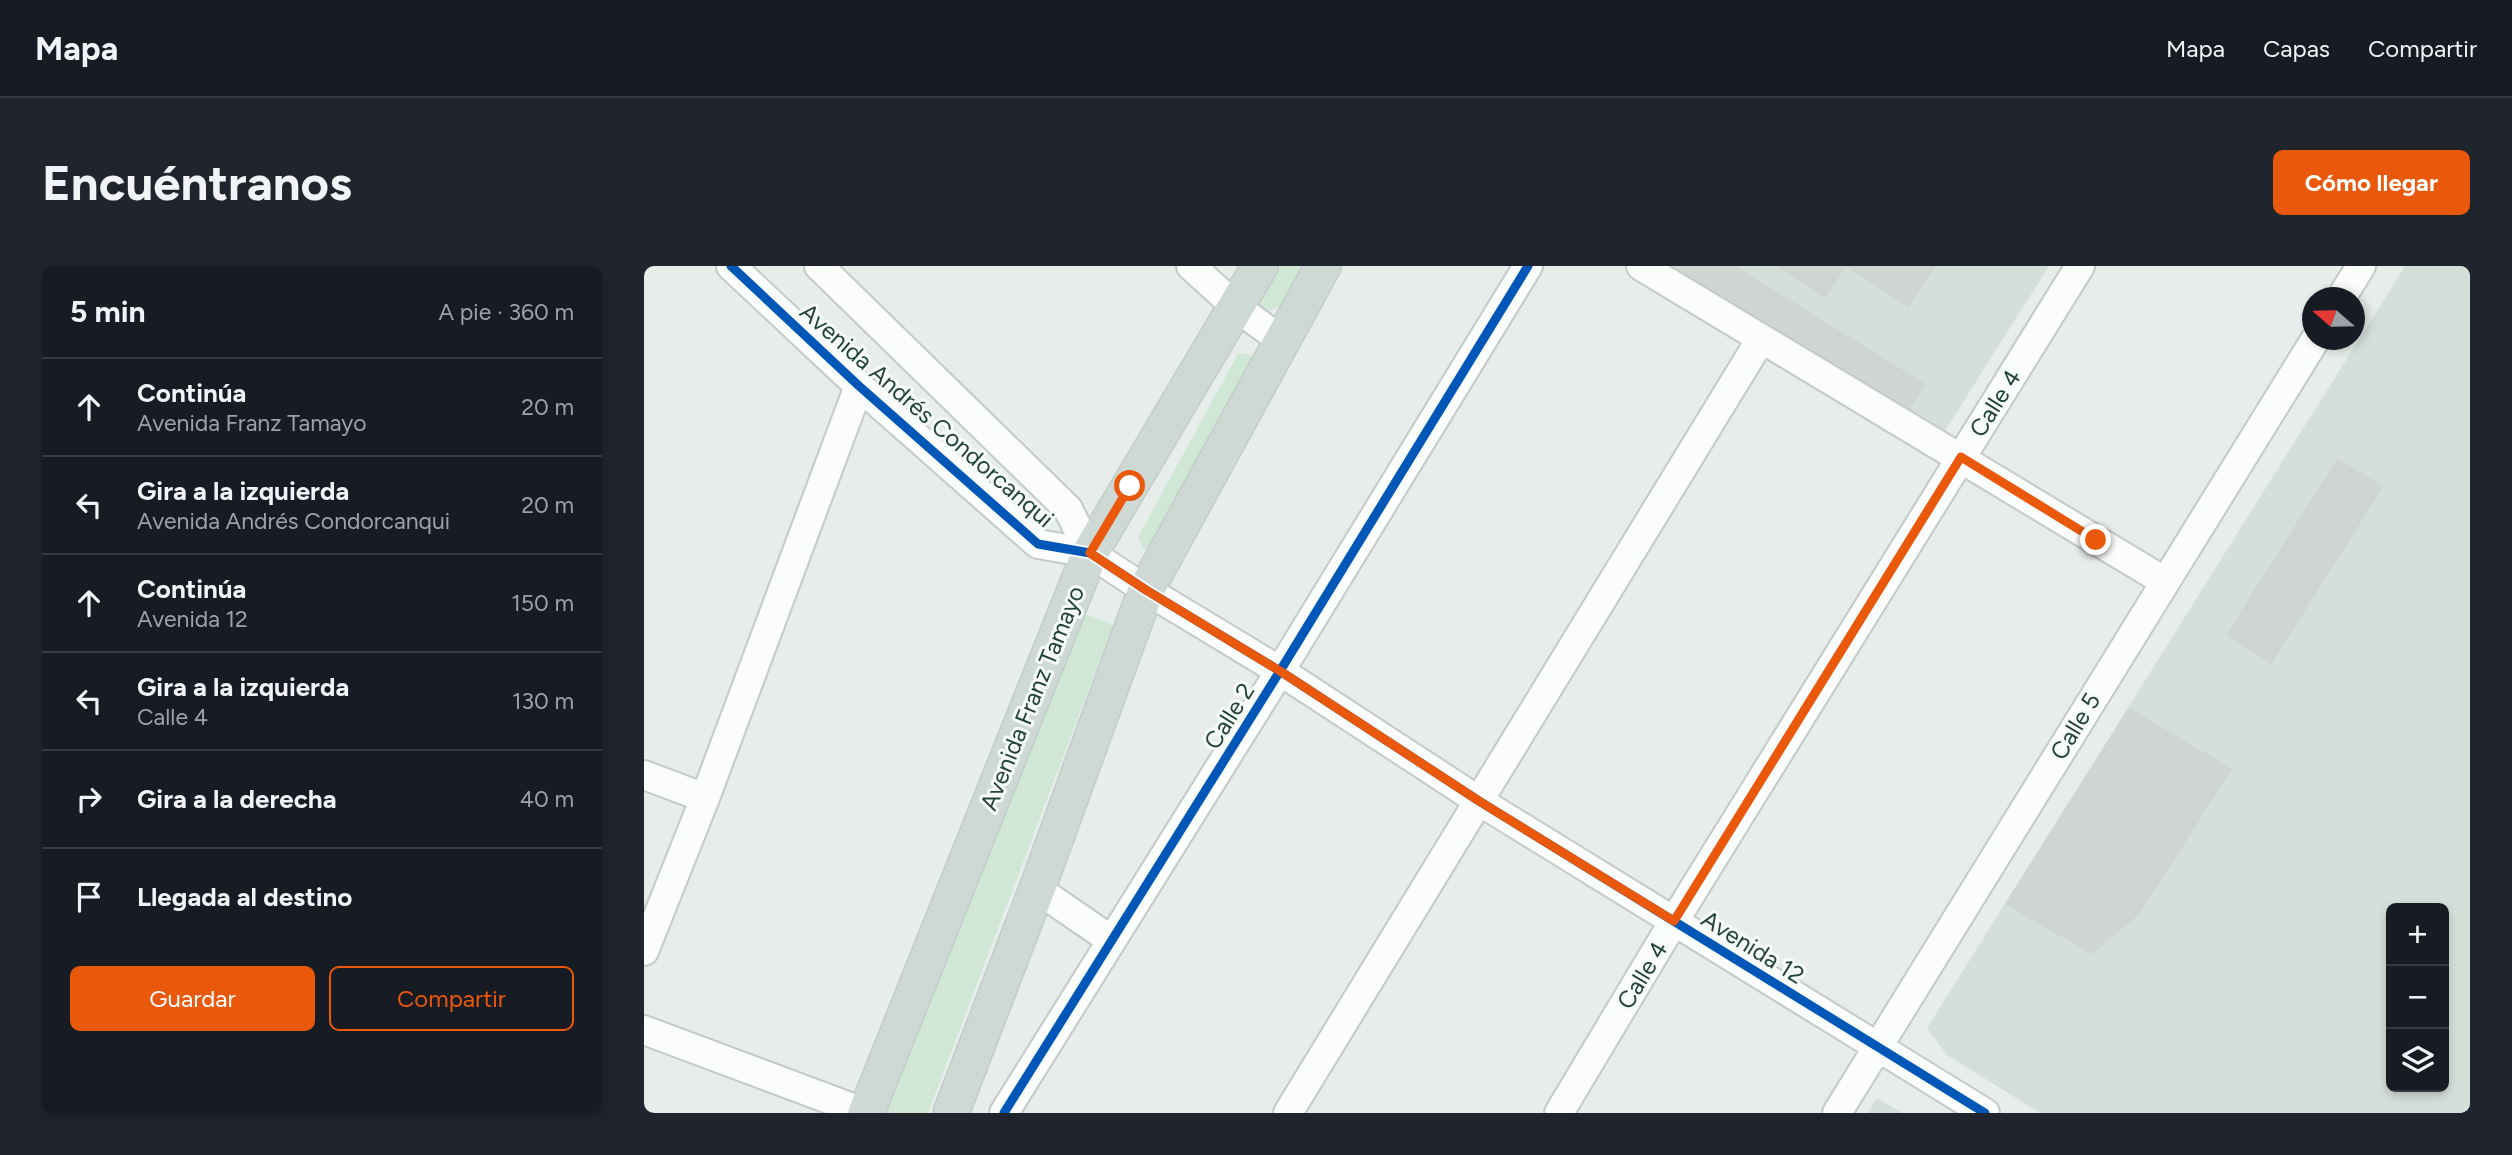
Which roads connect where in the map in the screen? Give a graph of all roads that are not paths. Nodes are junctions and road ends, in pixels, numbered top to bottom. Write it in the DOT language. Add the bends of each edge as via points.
graph roads {
  1 [pos="731,266"];
  2 [pos="819,266"];
  3 [pos="1191,266"];
  4 [pos="1260,266"];
  5 [pos="1323,266"];
  6 [pos="1528,266"];
  7 [pos="1641,266"];
  8 [pos="2080,266"];
  9 [pos="2361,266"];
  10 [pos="2348,287"];
  11 [pos="1236,307"];
  12 [pos="1761,339"];
  13 [pos="1281,340"];
  14 [pos="2309,350"];
  15 [pos="859,386"];
  16 [pos="1961,457"];
  17 [pos="1090,553"];
  18 [pos="2164,581"];
  19 [pos="1146,590"];
  20 [pos="1280,671"];
  21 [pos="644,775"];
  22 [pos="705,797"];
  23 [pos="1479,801"];
  24 [pos="1037,889"];
  25 [pos="1674,921"];
  26 [pos="1111,940"];
  27 [pos="644,950"];
  28 [pos="644,1030"];
  29 [pos="1878,1048"];
  30 [pos="957,1111"];
  31 [pos="866,1113"];
  32 [pos="1004,1113"];
  33 [pos="1289,1113"];
  34 [pos="1559,1113"];
  35 [pos="1837,1113"];
  36 [pos="1984,1113"];
  1 -- 15 [label="street, Avenida Andrés Condorcanqui"];
  2 -- 17 [label="street, Avenida Andrés Condorcanqui" via="1068,509"];
  3 -- 11 [label="street"];
  4 -- 11 [label="main road, Avenida Franz Tamayo"];
  5 -- 13 [label="main road"];
  6 -- 20 [label="street, Calle 2"];
  7 -- 12 [label="street"];
  8 -- 16 [label="street, Calle 4"];
  9 -- 10 [label="street"];
  11 -- 13 [label="street"];
  11 -- 17 [label="main road, Avenida Franz Tamayo"];
  12 -- 16 [label="street"];
  12 -- 23 [label="street"];
  13 -- 19 [label="main road"];
  14 -- 18 [label="street, Calle 5"];
  15 -- 17 [label="street, Avenida Andrés Condorcanqui" via="1038,544"];
  15 -- 22 [label="street"];
  16 -- 18 [label="street"];
  16 -- 25 [label="street, Calle 4"];
  17 -- 19 [label="street, Avenida Andrés Condorcanqui"];
  17 -- 31 [label="main road, Avenida Franz Tamayo"];
  18 -- 29 [label="street, Calle 5"];
  19 -- 20 [label="street, Avenida 12"];
  19 -- 24 [label="main road"];
  20 -- 23 [label="street, Avenida 12"];
  20 -- 26 [label="street, Calle 2"];
  21 -- 22 [label="street"];
  22 -- 27 [label="street"];
  23 -- 25 [label="street, Avenida 12"];
  23 -- 33 [label="street"];
  24 -- 26 [label="street"];
  24 -- 30 [label="main road"];
  25 -- 29 [label="street, Avenida 12"];
  25 -- 34 [label="street, Calle 4"];
  26 -- 32 [label="street, Calle 2"];
  28 -- 31 [label="street"];
  29 -- 35 [label="street, Calle 5"];
  29 -- 36 [label="street, Avenida 12"];
}
